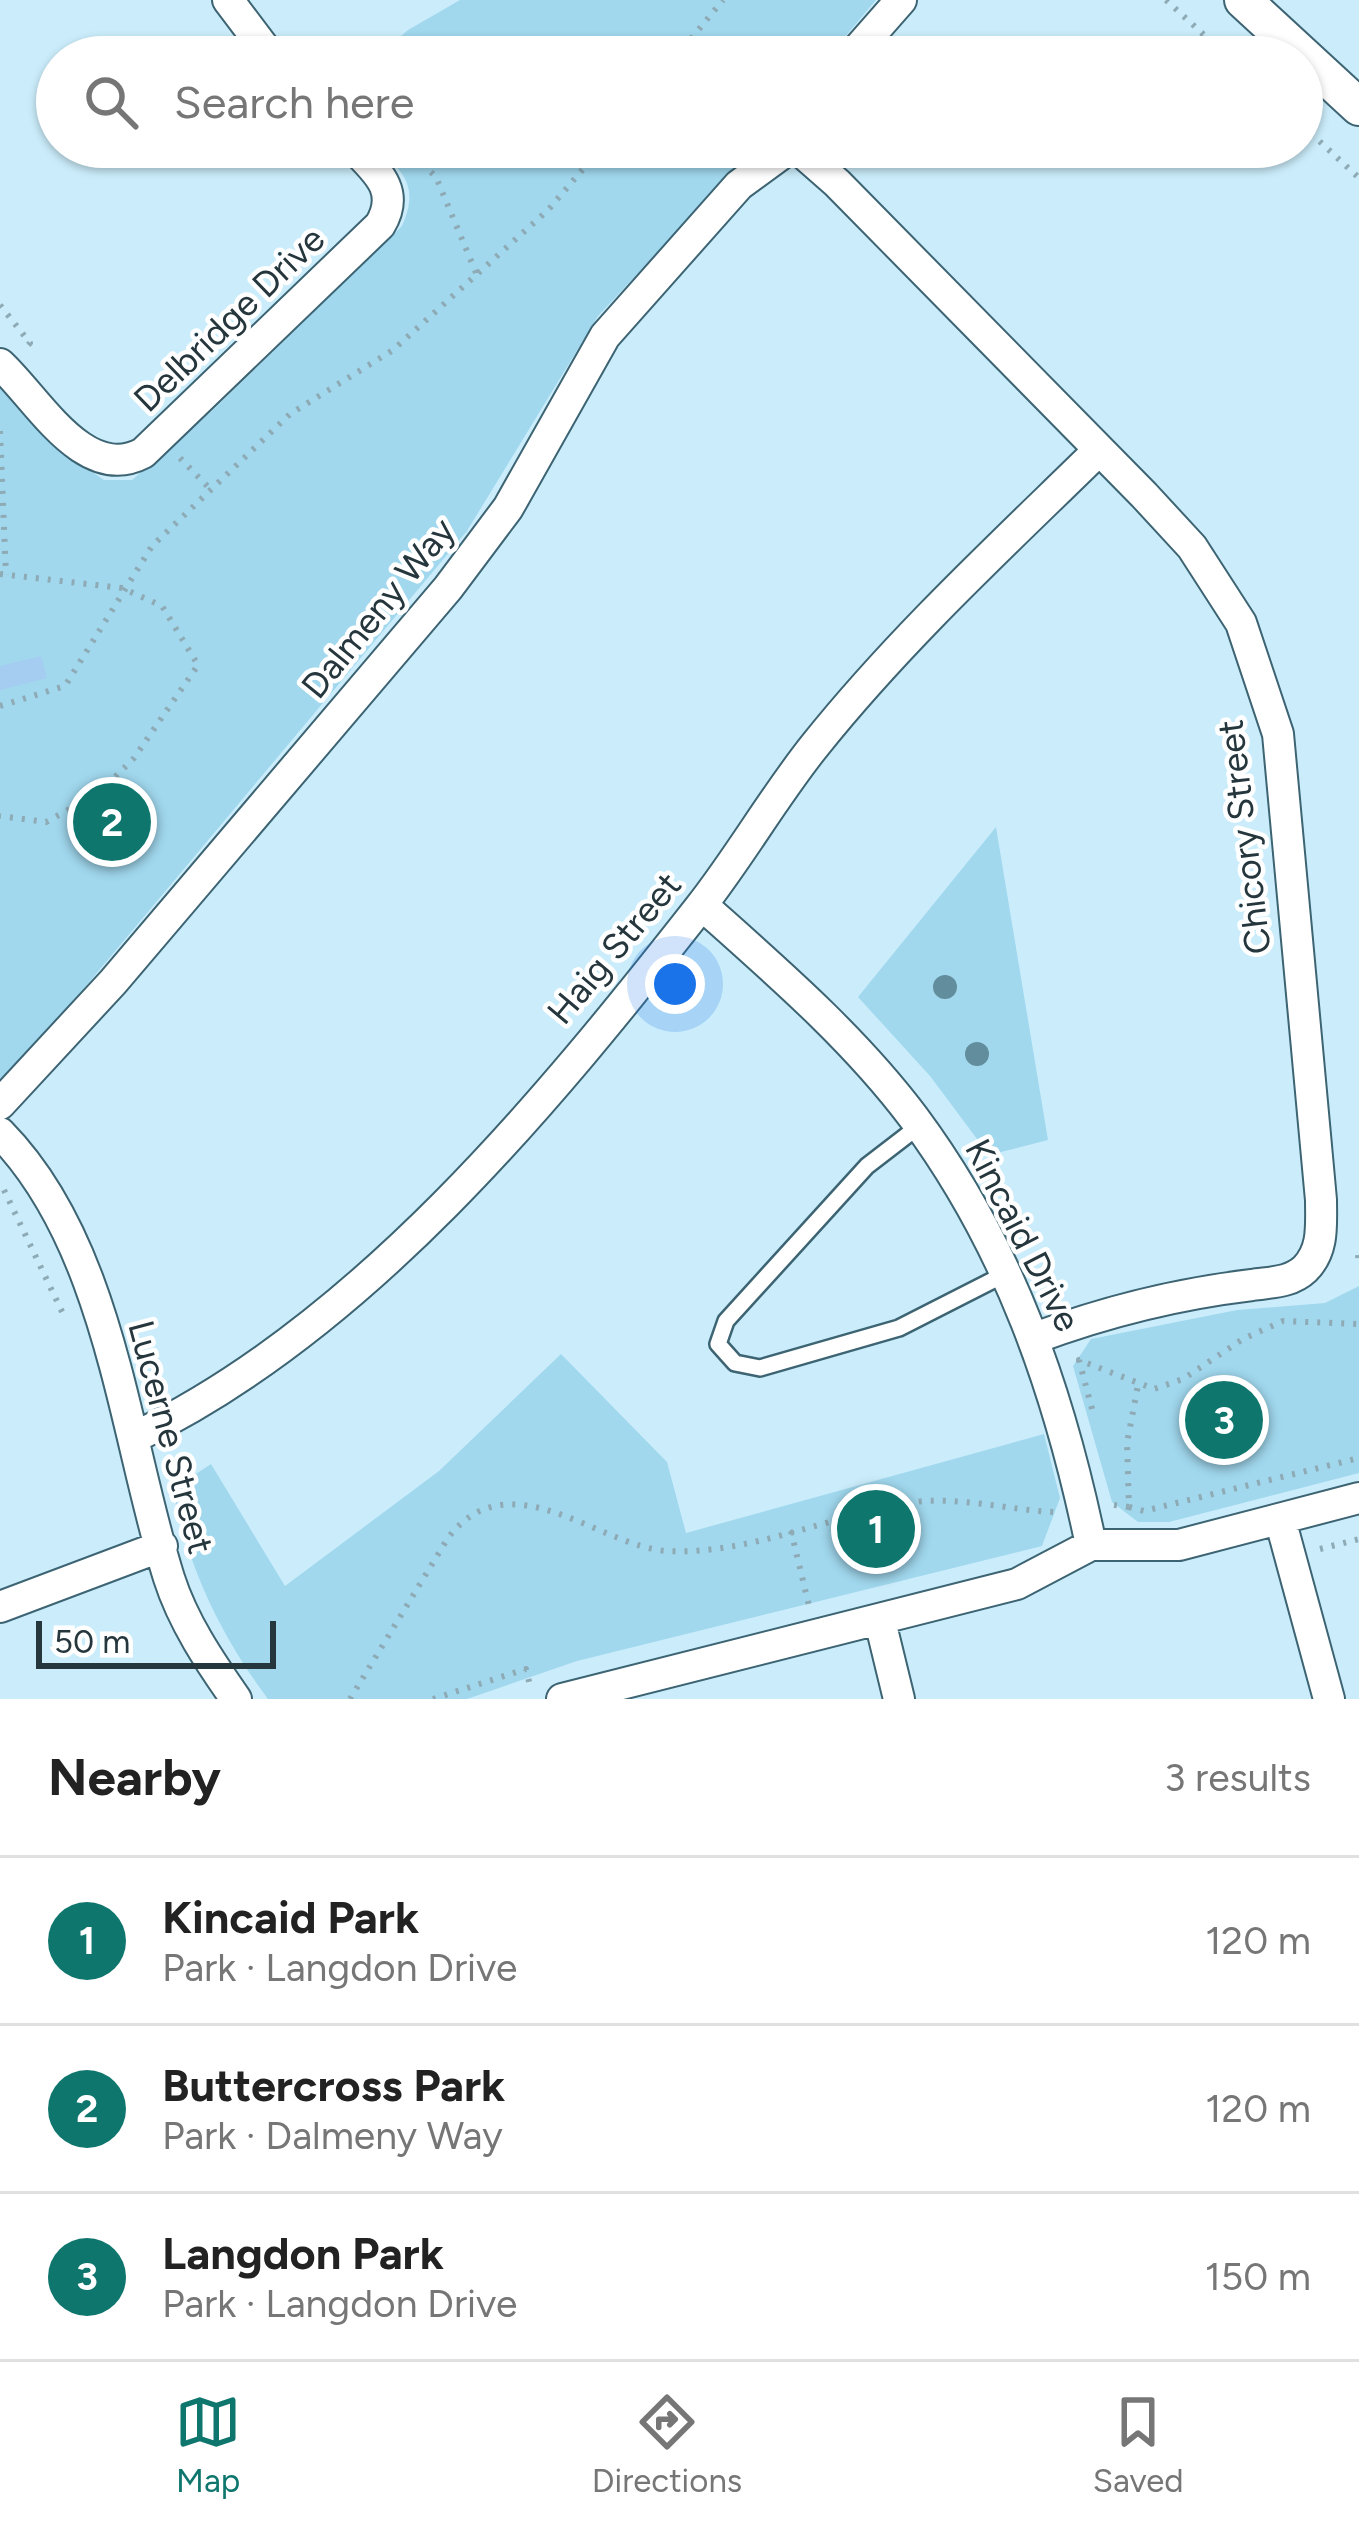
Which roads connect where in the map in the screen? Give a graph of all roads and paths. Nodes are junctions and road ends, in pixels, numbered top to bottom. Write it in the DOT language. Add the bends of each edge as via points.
graph roads {
  1 [pos="228,0"];
  2 [pos="723,0"];
  3 [pos="901,0"];
  4 [pos="1166,0"];
  5 [pos="1243,0"];
  6 [pos="255,36"];
  7 [pos="693,36"];
  8 [pos="869,36"];
  9 [pos="1205,36"];
  10 [pos="1282,36"];
  11 [pos="1323,74"];
  12 [pos="1359,107"];
  13 [pos="1323,145"];
  14 [pos="371,168"];
  15 [pos="427,168"];
  16 [pos="584,168"];
  17 [pos="764,168"];
  18 [pos="815,168"];
  19 [pos="1359,178"];
  20 [pos="477,275"];
  21 [pos="0,364"];
  22 [pos="0,430"];
  23 [pos="161,440"];
  24 [pos="1100,450"];
  25 [pos="211,490"];
  26 [pos="3,575"];
  27 [pos="122,588"];
  28 [pos="0,706"];
  29 [pos="0,816"];
  30 [pos="701,905"];
  31 [pos="0,1104"];
  32 [pos="919,1126"];
  33 [pos="0,1133"];
  34 [pos="0,1184"];
  35 [pos="1358,1255"];
  36 [pos="1359,1265"];
  37 [pos="1005,1274"];
  38 [pos="1359,1324"];
  39 [pos="68,1325"];
  40 [pos="1036,1338"];
  41 [pos="1079,1360"];
  42 [pos="1138,1385"];
  43 [pos="135,1437"];
  44 [pos="1359,1457"];
  45 [pos="1359,1498"];
  46 [pos="1120,1503"];
  47 [pos="1130,1507"];
  48 [pos="1084,1514"];
  49 [pos="1280,1519"];
  50 [pos="791,1532"];
  51 [pos="1091,1545"];
  52 [pos="162,1546"];
  53 [pos="0,1607"];
  54 [pos="880,1621"];
  55 [pos="817,1636"];
  56 [pos="236,1699"];
  57 [pos="350,1699"];
  58 [pos="433,1699"];
  59 [pos="533,1699"];
  60 [pos="562,1699"];
  61 [pos="899,1699"];
  62 [pos="1329,1699"];
  1 -- 6 [label="street"];
  2 -- 7 [label="path"];
  3 -- 8 [label="street"];
  4 -- 9 [label="path"];
  5 -- 10 [label="street"];
  11 -- 12 [label="street"];
  13 -- 19 [label="path"];
  14 -- 23 [label="street, Delbridge Drive" via="386,185 380,225"];
  15 -- 20 [label="path"];
  16 -- 20 [label="path"];
  17 -- 31 [label="street, Dalmeny Way" via="739,185 618,320 508,508 448,588"];
  18 -- 24 [label="street, Chicory Street"];
  20 -- 25 [label="path" via="377,364 290,414"];
  21 -- 23 [label="street, Delbridge Drive" via="100,460 128,461"];
  22 -- 26 [label="path"];
  23 -- 25 [label="path"];
  24 -- 30 [label="street, Haig Street" via="924,622 815,745"];
  24 -- 40 [label="street, Chicory Street" via="1219,585 1277,734 1322,1234 1316,1256 1289,1280 1185,1292"];
  25 -- 27 [label="path" via="152,546"];
  26 -- 27 [label="path"];
  27 -- 28 [label="path" via="65,686"];
  27 -- 29 [label="path" via="169,611 198,665 134,758 99,793 46,822"];
  30 -- 32 [label="street, Kincaid Drive" via="865,1060"];
  30 -- 43 [label="street, Haig Street" via="507,1136 397,1248 205,1403"];
  32 -- 37 [label="street, Kincaid Drive"];
  32 -- 37 [label="lane" via="867,1166 726,1321 718,1344 735,1363 760,1368 899,1328"];
  33 -- 43 [label="street, Lucerne Street" via="49,1195 124,1388"];
  34 -- 39 [label="path"];
  35 -- 36 [label="path"];
  37 -- 40 [label="street, Kincaid Drive"];
  38 -- 42 [label="path" via="1282,1321 1166,1387"];
  40 -- 48 [label="street, Kincaid Drive"];
  41 -- 42 [label="path"];
  42 -- 47 [label="path" via="1126,1443"];
  43 -- 52 [label="street, Lucerne Street"];
  44 -- 47 [label="path" via="1144,1511"];
  45 -- 49 [label="street"];
  46 -- 47 [label="path"];
  48 -- 50 [label="path" via="921,1502"];
  48 -- 51 [label="street, Kincaid Drive"];
  49 -- 51 [label="street" via="1180,1545"];
  49 -- 62 [label="street"];
  50 -- 55 [label="path"];
  50 -- 57 [label="path" via="672,1551 634,1544 565,1512 485,1512 448,1538"];
  51 -- 54 [label="street" via="1018,1584"];
  52 -- 53 [label="street"];
  52 -- 56 [label="street, Lucerne Street" via="189,1625"];
  54 -- 55 [label="street"];
  54 -- 61 [label="street"];
  55 -- 60 [label="street"];
  58 -- 59 [label="path" via="526,1669"];
}
